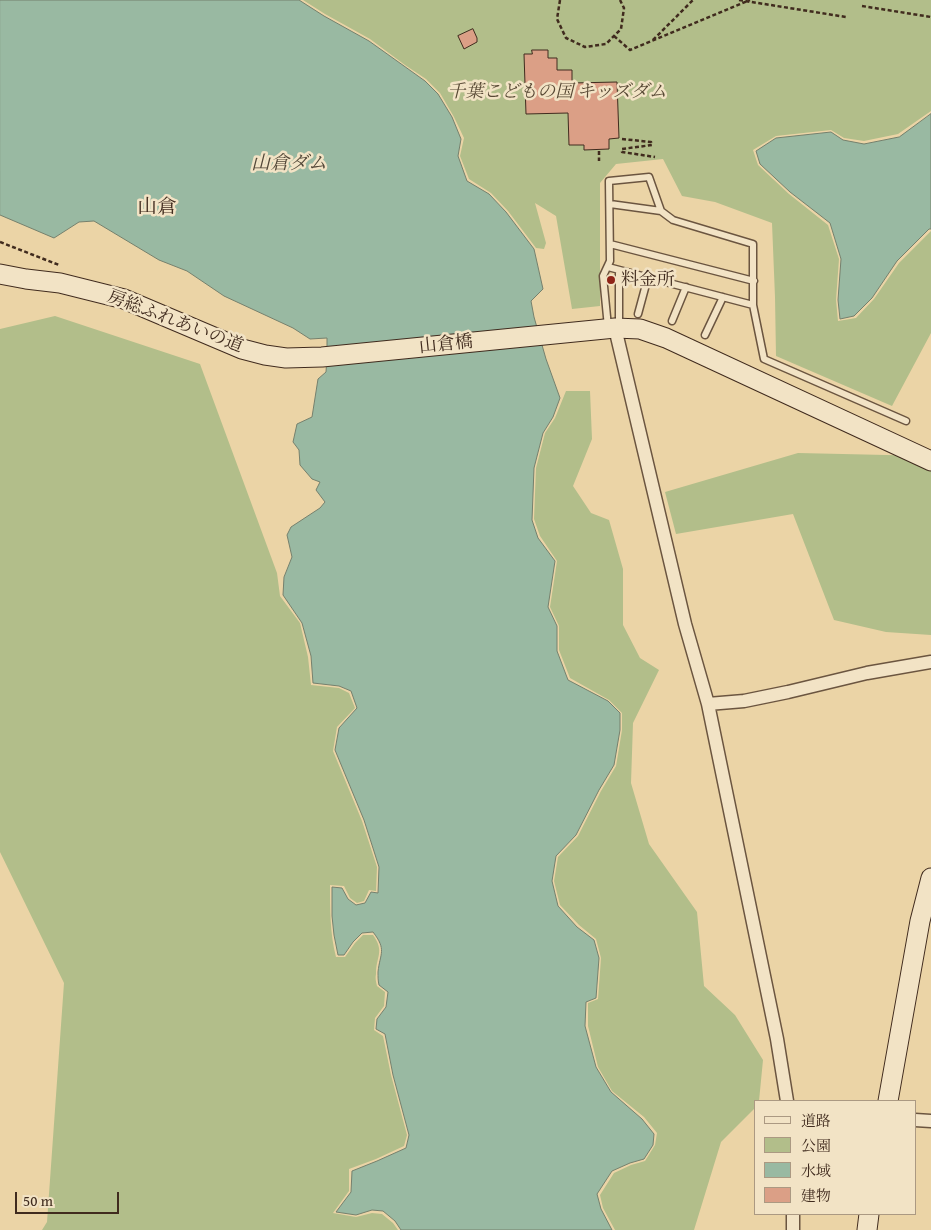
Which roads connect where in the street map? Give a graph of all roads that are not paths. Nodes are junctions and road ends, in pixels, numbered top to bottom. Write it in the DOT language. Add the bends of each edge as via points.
graph roads {
  1 [pos="610,204"];
  2 [pos="660,211"];
  3 [pos="610,244"];
  4 [pos="609,264"];
  5 [pos="619,270"];
  6 [pos="0,274"];
  7 [pos="648,278"];
  8 [pos="754,281"];
  9 [pos="686,288"];
  10 [pos="723,297"];
  11 [pos="753,305"];
  12 [pos="638,314"];
  13 [pos="672,321"];
  14 [pos="614,328"];
  15 [pos="705,334"];
  16 [pos="322,357"];
  17 [pos="906,421"];
  18 [pos="931,461"];
  19 [pos="931,662"];
  20 [pos="708,704"];
  21 [pos="931,879"];
  22 [pos="787,1100"];
  23 [pos="888,1100"];
  24 [pos="916,1120"];
  25 [pos="931,1122"];
  26 [pos="793,1215"];
  27 [pos="869,1215"];
  28 [pos="792,1230"];
  29 [pos="867,1230"];
  1 -- 2 [label="lane"];
  1 -- 2 [label="lane" via="608,181 650,177"];
  1 -- 3 [label="lane"];
  2 -- 8 [label="lane" via="673,220 753,244"];
  3 -- 4 [label="lane"];
  3 -- 8 [label="lane"];
  4 -- 5 [label="lane"];
  4 -- 14 [label="lane" via="603,276"];
  5 -- 7 [label="lane"];
  5 -- 14 [label="lane"];
  6 -- 16 [label="street, 房総ふれあいの道" via="60,283 124,299 242,349 265,355"];
  7 -- 9 [label="lane"];
  7 -- 12 [label="lane"];
  8 -- 11 [label="lane"];
  9 -- 10 [label="lane"];
  9 -- 13 [label="lane"];
  10 -- 11 [label="lane"];
  10 -- 15 [label="lane"];
  11 -- 17 [label="lane" via="764,359"];
  14 -- 16 [label="street, 山倉橋"];
  14 -- 18 [label="street, 山倉橋" via="640,329 666,338"];
  14 -- 20 [label="street" via="685,624"];
  19 -- 20 [label="street" via="744,701"];
  20 -- 22 [label="street"];
  21 -- 23 [label="street" via="920,921"];
  24 -- 25 [label="street"];
  26 -- 28 [label="street"];
  27 -- 29 [label="street"];
}
